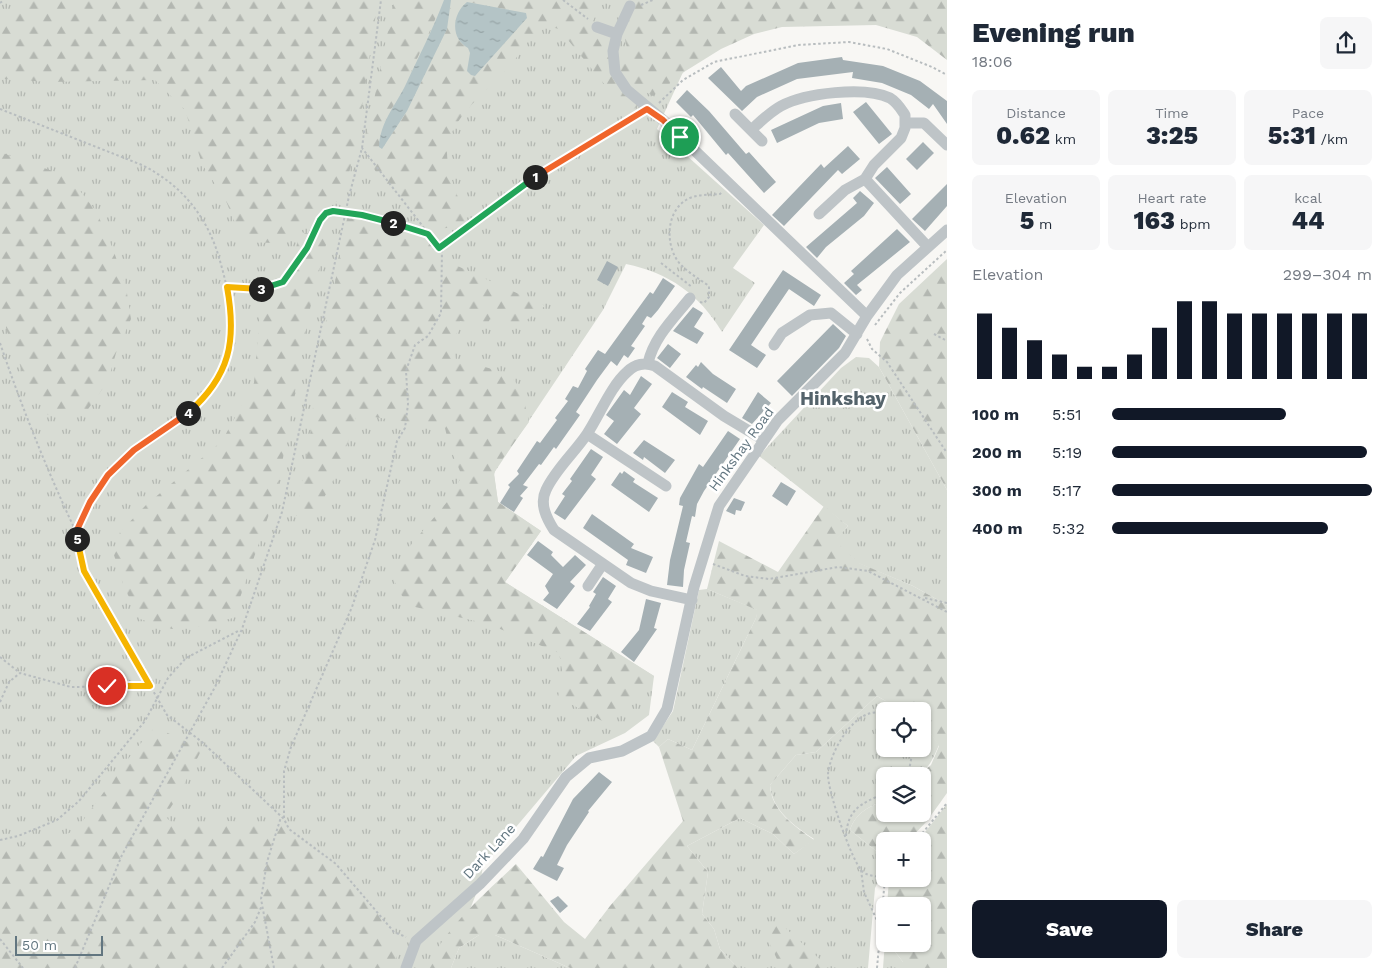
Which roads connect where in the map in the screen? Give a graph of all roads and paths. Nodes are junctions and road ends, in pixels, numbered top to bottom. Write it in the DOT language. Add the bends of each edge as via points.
graph roads {
  1 [pos="4,0"];
  2 [pos="381,0"];
  3 [pos="563,0"];
  4 [pos="0,4"];
  5 [pos="630,6"];
  6 [pos="597,27"];
  7 [pos="618,34"];
  8 [pos="947,75"];
  9 [pos="0,109"];
  10 [pos="647,109"];
  11 [pos="734,114"];
  12 [pos="905,123"];
  13 [pos="751,130"];
  14 [pos="762,141"];
  15 [pos="947,145"];
  16 [pos="362,148"];
  17 [pos="865,179"];
  18 [pos="729,185"];
  19 [pos="820,214"];
  20 [pos="947,230"];
  21 [pos="428,234"];
  22 [pos="927,246"];
  23 [pos="439,248"];
  24 [pos="947,250"];
  25 [pos="661,263"];
  26 [pos="227,287"];
  27 [pos="690,298"];
  28 [pos="862,326"];
  29 [pos="934,334"];
  30 [pos="947,342"];
  31 [pos="0,343"];
  32 [pos="774,345"];
  33 [pos="648,363"];
  34 [pos="587,434"];
  35 [pos="764,440"];
  36 [pos="947,453"];
  37 [pos="666,486"];
  38 [pos="76,532"];
  39 [pos="702,560"];
  40 [pos="602,565"];
  41 [pos="588,586"];
  42 [pos="923,598"];
  43 [pos="692,600"];
  44 [pos="947,603"];
  45 [pos="947,612"];
  46 [pos="242,629"];
  47 [pos="0,657"];
  48 [pos="20,674"];
  49 [pos="150,686"];
  50 [pos="158,696"];
  51 [pos="0,702"];
  52 [pos="876,711"];
  53 [pos="651,736"];
  54 [pos="876,797"];
  55 [pos="947,802"];
  56 [pos="281,816"];
  57 [pos="284,819"];
  58 [pos="923,832"];
  59 [pos="845,839"];
  60 [pos="0,840"];
  61 [pos="861,870"];
  62 [pos="876,877"];
  63 [pos="262,903"];
  64 [pos="876,918"];
  65 [pos="0,940"];
  66 [pos="416,941"];
  67 [pos="878,952"];
  68 [pos="23,968"];
  69 [pos="74,968"];
  70 [pos="222,968"];
  71 [pos="274,968"];
  72 [pos="406,968"];
  73 [pos="877,968"];
  1 -- 4 [label="path"];
  2 -- 16 [label="path"];
  3 -- 6 [label="path"];
  5 -- 7 [label="street"];
  6 -- 7 [label="street"];
  7 -- 10 [label="street" via="613,51 615,72 627,90"];
  8 -- 10 [label="path" via="887,49 849,42 798,45 714,62 684,80 653,108"];
  9 -- 26 [label="path" via="162,175 189,199 200,216 218,253"];
  10 -- 18 [label="street" via="663,120"];
  10 -- 23 [label="path" via="534,177"];
  11 -- 13 [label="street"];
  12 -- 13 [label="street" via="905,115 895,101 877,94 856,92 798,99 782,106"];
  12 -- 15 [label="street" via="924,123"];
  12 -- 17 [label="street" via="901,138"];
  13 -- 14 [label="street"];
  16 -- 21 [label="path"];
  16 -- 46 [label="path" via="348,200 282,512"];
  17 -- 19 [label="street" via="846,190"];
  17 -- 22 [label="street"];
  18 -- 27 [label="path" via="720,194 685,200 674,214 667,232 680,264 709,286 710,297 704,303"];
  18 -- 28 [label="street"];
  20 -- 22 [label="street, Hinkshay Road"];
  21 -- 23 [label="path"];
  21 -- 26 [label="path" via="362,215 333,211 320,220 307,248 283,282 254,290"];
  22 -- 28 [label="street, Hinkshay Road" via="897,275"];
  23 -- 57 [label="path" via="442,251 441,313 428,336 415,345 406,371 408,404 405,428 397,442 375,540 352,606 290,747 284,771"];
  24 -- 28 [label="path" via="900,292 877,324"];
  25 -- 27 [label="path" via="692,287"];
  26 -- 38 [label="path" via="232,325 230,343 221,375 213,389 185,416 118,464 90,502"];
  27 -- 33 [label="street" via="659,337"];
  28 -- 32 [label="street" via="831,313 810,314 782,333"];
  28 -- 35 [label="street, Hinkshay Road" via="845,353 778,420"];
  28 -- 36 [label="path" via="872,349 887,362"];
  29 -- 30 [label="path"];
  31 -- 38 [label="path" via="44,462"];
  33 -- 34 [label="street" via="627,372"];
  33 -- 35 [label="street"];
  34 -- 37 [label="street"];
  34 -- 40 [label="street" via="545,491 544,505 546,517 554,530"];
  35 -- 39 [label="street, Hinkshay Road" via="719,506"];
  38 -- 49 [label="path" via="84,571"];
  39 -- 42 [label="path" via="746,576 769,579 838,567 868,571"];
  39 -- 43 [label="street, Hinkshay Road"];
  40 -- 41 [label="street"];
  40 -- 43 [label="street" via="651,591"];
  42 -- 44 [label="path"];
  42 -- 45 [label="path"];
  43 -- 53 [label="street, Hinkshay Road" via="667,709"];
  46 -- 50 [label="path" via="186,658 168,678"];
  46 -- 69 [label="path" via="215,688 122,855"];
  47 -- 48 [label="path"];
  48 -- 49 [label="path" via="71,687"];
  48 -- 51 [label="path" via="9,682"];
  49 -- 50 [label="path"];
  50 -- 56 [label="path" via="167,716 202,742"];
  50 -- 60 [label="path" via="145,721 79,801 57,820"];
  52 -- 59 [label="path" via="866,715 841,737 828,774"];
  53 -- 66 [label="street, Dark Lane" via="622,751 589,758 566,777 523,839 480,884"];
  54 -- 59 [label="path" via="858,806 849,817"];
  55 -- 58 [label="path"];
  56 -- 57 [label="path"];
  56 -- 63 [label="path" via="267,862"];
  57 -- 66 [label="path" via="289,829 336,864 394,932"];
  59 -- 61 [label="path"];
  61 -- 62 [label="path"];
  61 -- 64 [label="path" via="864,892"];
  63 -- 70 [label="path" via="255,922"];
  63 -- 71 [label="path"];
  65 -- 68 [label="path"];
  66 -- 72 [label="street, Dark Lane"];
  67 -- 73 [label="path"];
}
